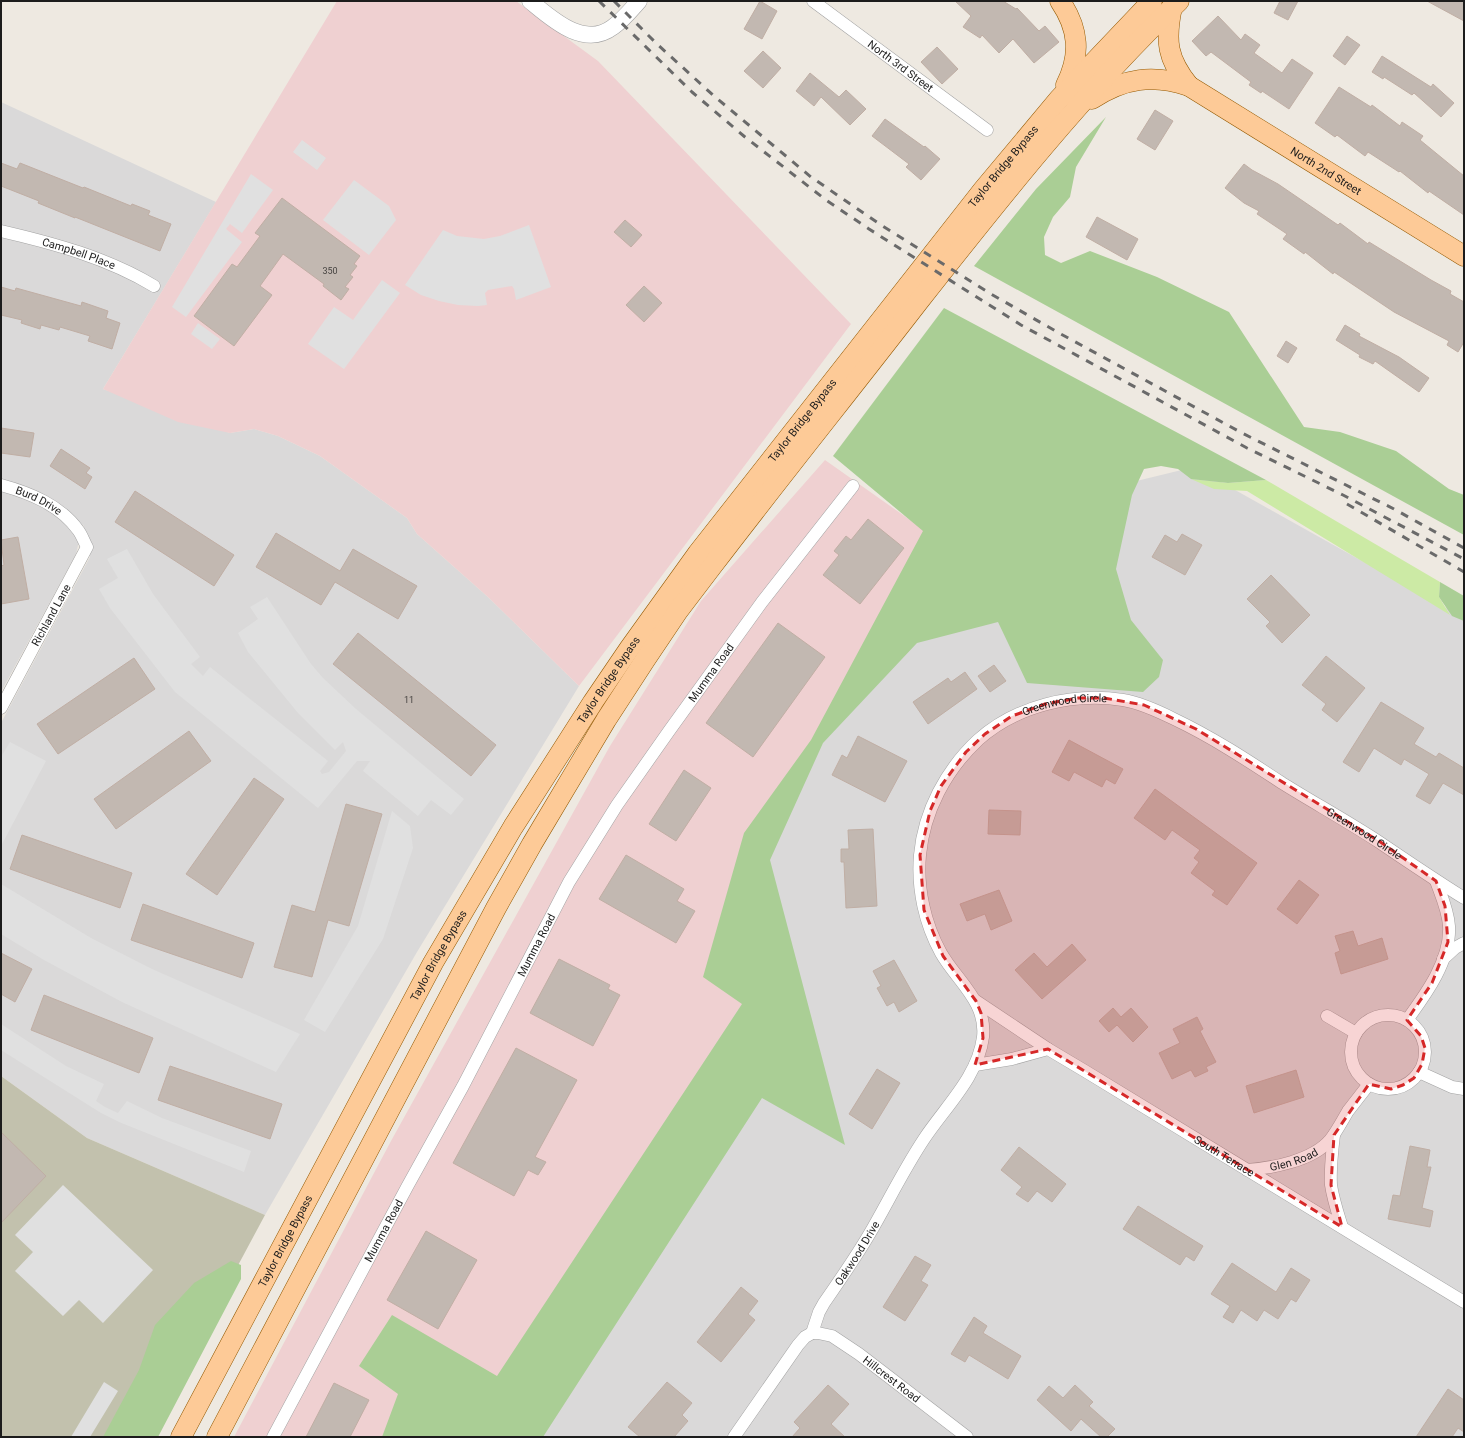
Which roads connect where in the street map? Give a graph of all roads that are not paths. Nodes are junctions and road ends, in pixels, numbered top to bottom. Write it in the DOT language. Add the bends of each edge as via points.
graph roads {
  1 [pos="530,1"];
  2 [pos="639,1"];
  3 [pos="813,1"];
  4 [pos="1060,1"];
  5 [pos="1152,1"];
  6 [pos="1175,4"];
  7 [pos="1189,86"];
  8 [pos="1066,105"];
  9 [pos="987,130"];
  10 [pos="1,231"];
  11 [pos="1464,256"];
  12 [pos="154,286"];
  13 [pos="1,485"];
  14 [pos="853,486"];
  15 [pos="72,523"];
  16 [pos="1,708"];
  17 [pos="1436,881"];
  18 [pos="1464,898"];
  19 [pos="1464,943"];
  20 [pos="1442,960"];
  21 [pos="976,1001"];
  22 [pos="1327,1016"];
  23 [pos="1407,1020"];
  24 [pos="1356,1033"];
  25 [pos="1048,1050"];
  26 [pos="975,1065"];
  27 [pos="1418,1072"];
  28 [pos="1369,1084"];
  29 [pos="1464,1089"];
  30 [pos="1334,1135"];
  31 [pos="1247,1170"];
  32 [pos="1342,1227"];
  33 [pos="1464,1302"];
  34 [pos="812,1333"];
  35 [pos="181,1437"];
  36 [pos="217,1437"];
  37 [pos="273,1437"];
  38 [pos="734,1437"];
  39 [pos="967,1437"];
  1 -- 2 [label="street" via="562,25 587,35 596,35 612,28"];
  3 -- 9 [label="street, North 3rd Street"];
  4 -- 8 [label="main road" via="1073,24 1077,52"];
  5 -- 8 [label="main road, Taylor Bridge Bypass"];
  6 -- 7 [label="main road" via="1169,23 1169,51 1179,74"];
  6 -- 8 [label="main road, Taylor Bridge Bypass" via="1122,58"];
  7 -- 8 [label="main road" via="1160,79 1131,81"];
  7 -- 11 [label="main road, North 2nd Street"];
  8 -- 35 [label="main road, Taylor Bridge Bypass" via="983,190 658,606 589,709 513,827 434,963"];
  8 -- 36 [label="main road, Taylor Bridge Bypass" via="998,201 678,611 645,660 568,782 496,908"];
  10 -- 12 [label="street, Campbell Place" via="45,241 129,272"];
  13 -- 15 [label="street, Burd Drive" via="24,491 47,503 64,514"];
  14 -- 37 [label="street, Mumma Road" via="762,602 669,731 617,805 569,882 463,1086"];
  15 -- 16 [label="street, Richland Lane" via="79,530 87,547"];
  17 -- 18 [label="street, Greenwood Circle"];
  17 -- 20 [label="street" via="1449,926 1448,942"];
  17 -- 21 [label="street, Greenwood Circle" via="1373,838 1238,754 1196,729 1144,705 1104,698 1078,698 1046,704 1012,716 985,734 966,752 953,766 941,786 924,830 920,855 920,882 926,919 943,956"];
  19 -- 20 [label="street"];
  20 -- 23 [label="street" via="1432,983"];
  21 -- 25 [label="street, South Terrace"];
  21 -- 26 [label="street, Greenwood Circle" via="981,1013 983,1038"];
  22 -- 24 [label="street"];
  23 -- 24 [label="street" via="1385,1015 1364,1023"];
  23 -- 27 [label="street" via="1421,1036 1424,1048"];
  24 -- 28 [label="street" via="1350,1051 1352,1062 1357,1073"];
  25 -- 26 [label="street"];
  25 -- 31 [label="street, South Terrace"];
  26 -- 34 [label="street, Oakwood Drive" via="960,1090 924,1138 868,1236 824,1303"];
  27 -- 28 [label="street" via="1403,1085 1391,1089"];
  27 -- 29 [label="street" via="1452,1087"];
  28 -- 30 [label="street, Glen Road" via="1348,1111"];
  30 -- 31 [label="street, Glen Road" via="1307,1156 1275,1167"];
  30 -- 32 [label="street, Glen Road" via="1331,1185"];
  31 -- 32 [label="street, South Terrace"];
  32 -- 33 [label="street, South Terrace"];
  34 -- 38 [label="street" via="798,1345"];
  34 -- 39 [label="street, Hillcrest Road" via="832,1336 859,1354"];
}
